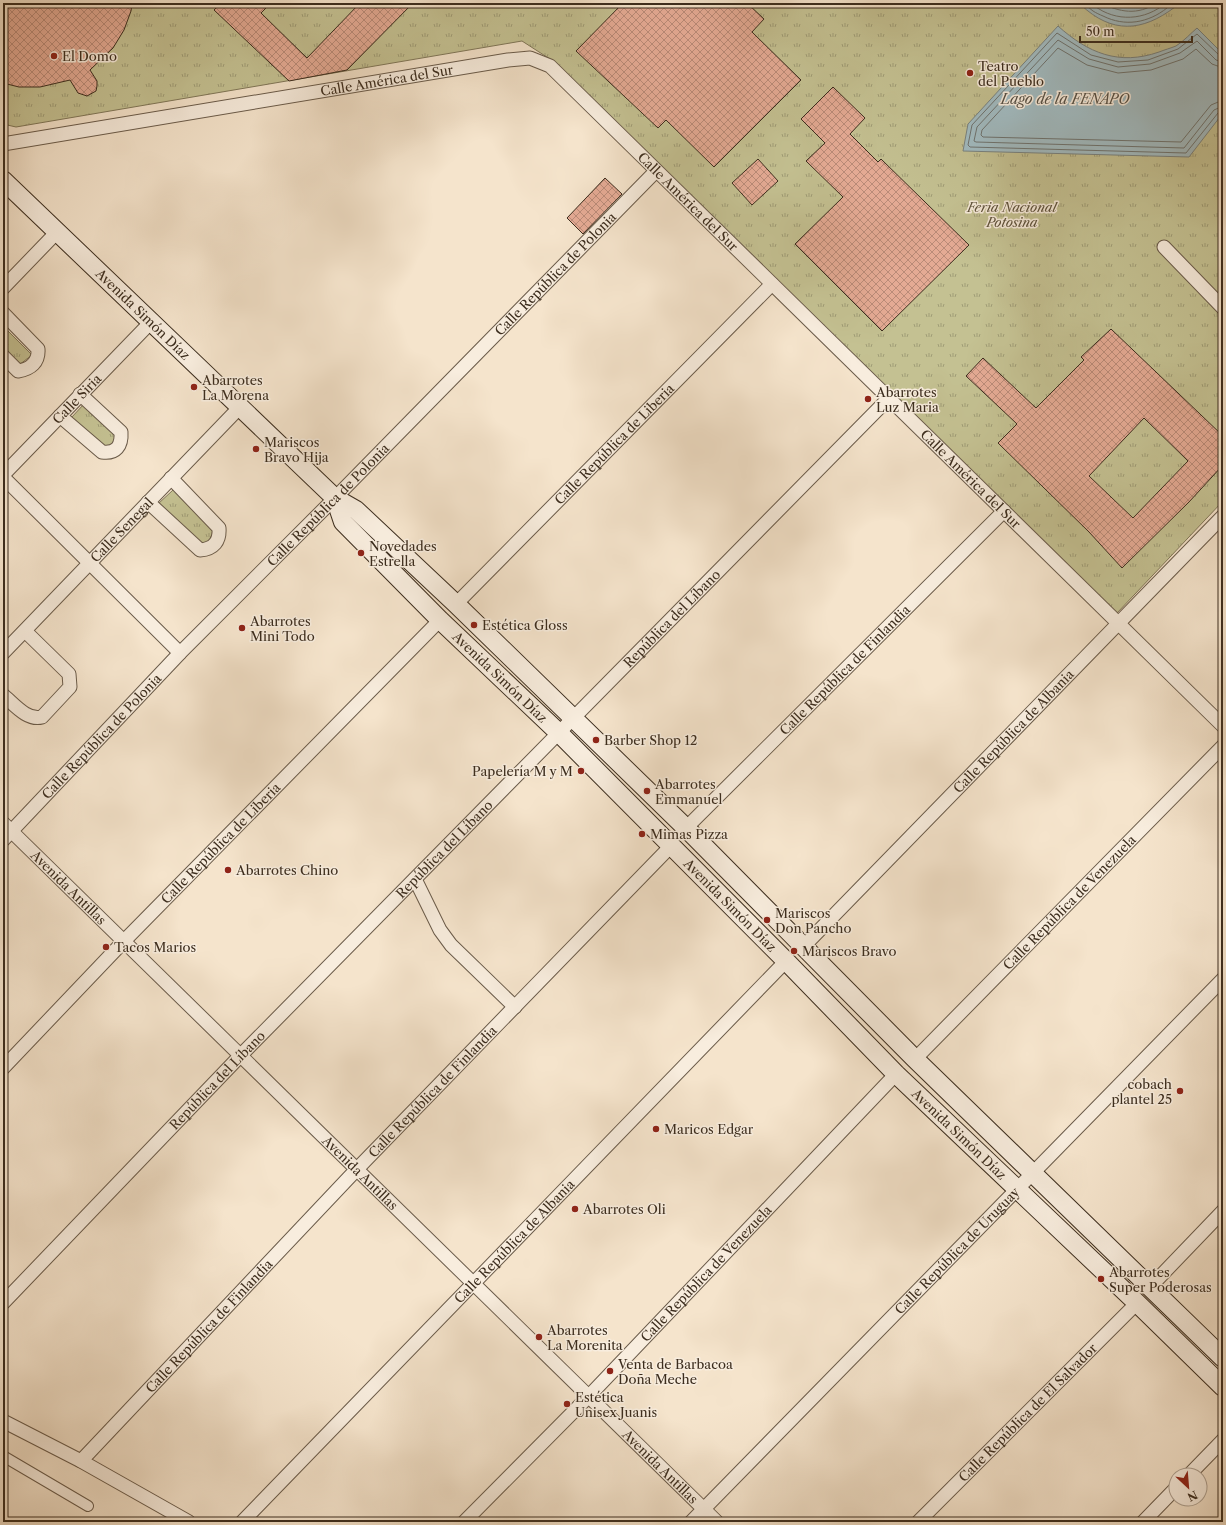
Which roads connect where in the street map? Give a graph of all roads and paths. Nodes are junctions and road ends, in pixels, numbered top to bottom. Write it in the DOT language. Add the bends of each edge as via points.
graph roads {
  1 [pos="3,144"];
  2 [pos="656,171"];
  3 [pos="3,180"];
  4 [pos="58,232"];
  5 [pos="1164,247"];
  6 [pos="772,284"];
  7 [pos="3,288"];
  8 [pos="1223,308"];
  9 [pos="3,313"];
  10 [pos="151,322"];
  11 [pos="3,356"];
  12 [pos="80,394"];
  13 [pos="888,398"];
  14 [pos="240,407"];
  15 [pos="60,416"];
  16 [pos="3,476"];
  17 [pos="171,478"];
  18 [pos="336,498"];
  19 [pos="148,502"];
  20 [pos="1004,511"];
  21 [pos="1223,516"];
  22 [pos="90,561"];
  23 [pos="456,604"];
  24 [pos="440,620"];
  25 [pos="1118,624"];
  26 [pos="25,631"];
  27 [pos="3,653"];
  28 [pos="180,653"];
  29 [pos="3,694"];
  30 [pos="572,719"];
  31 [pos="1223,726"];
  32 [pos="559,733"];
  33 [pos="1223,746"];
  34 [pos="686,828"];
  35 [pos="6,832"];
  36 [pos="671,846"];
  37 [pos="415,879"];
  38 [pos="124,941"];
  39 [pos="804,946"];
  40 [pos="786,961"];
  41 [pos="1223,979"];
  42 [pos="515,1007"];
  43 [pos="241,1056"];
  44 [pos="915,1059"];
  45 [pos="3,1068"];
  46 [pos="896,1074"];
  47 [pos="357,1169"];
  48 [pos="1033,1174"];
  49 [pos="1017,1190"];
  50 [pos="1223,1211"];
  51 [pos="473,1283"];
  52 [pos="1151,1286"];
  53 [pos="3,1303"];
  54 [pos="1137,1303"];
  55 [pos="1223,1358"];
  56 [pos="1223,1387"];
  57 [pos="589,1396"];
  58 [pos="3,1420"];
  59 [pos="1223,1440"];
  60 [pos="3,1456"];
  61 [pos="81,1460"];
  62 [pos="1197,1467"];
  63 [pos="1168,1496"];
  64 [pos="88,1506"];
  65 [pos="704,1508"];
  66 [pos="189,1522"];
  67 [pos="242,1522"];
  68 [pos="464,1522"];
  69 [pos="691,1522"];
  70 [pos="717,1522"];
  71 [pos="918,1522"];
  72 [pos="1143,1522"];
  1 -- 2 [label="street, Calle América del Sur" via="530,58 550,66"];
  2 -- 6 [label="street, Calle América del Sur"];
  2 -- 18 [label="street, Calle República de Polonia"];
  3 -- 4 [label="main road, Avenida Simón Díaz"];
  4 -- 7 [label="street"];
  4 -- 10 [label="main road, Avenida Simón Díaz"];
  5 -- 8 [label="street"];
  6 -- 13 [label="street, Calle América del Sur"];
  6 -- 23 [label="street, Calle República de Liberia"];
  9 -- 11 [label="street" via="38,349 38,357 26,370 18,370"];
  10 -- 12 [label="street, Calle Siria"];
  10 -- 14 [label="main road, Avenida Simón Díaz"];
  12 -- 15 [label="street, Calle Siria"];
  12 -- 15 [label="street" via="121,432 122,441 118,448 110,453 102,452"];
  13 -- 20 [label="street, Calle América del Sur"];
  13 -- 30 [label="street, República del Líbano"];
  14 -- 17 [label="street, Calle Senegal"];
  14 -- 18 [label="main road, Avenida Simón Díaz"];
  15 -- 16 [label="street, Calle Siria"];
  16 -- 22 [label="street"];
  17 -- 19 [label="street, Calle Senegal"];
  17 -- 19 [label="street" via="219,528 220,536 216,544 200,550"];
  18 -- 23 [label="main road, Avenida Simón Díaz" via="356,510"];
  18 -- 24 [label="main road, Avenida Simón Díaz" via="343,522"];
  18 -- 28 [label="street, Calle República de Polonia"];
  19 -- 22 [label="street, Calle Senegal"];
  20 -- 25 [label="street, Calle América del Sur"];
  20 -- 34 [label="street, Calle República de Finlandia"];
  21 -- 25 [label="street, Calle República de Albania"];
  22 -- 26 [label="street, Calle Senegal"];
  22 -- 28 [label="street"];
  23 -- 30 [label="main road, Avenida Simón Díaz"];
  24 -- 32 [label="main road, Avenida Simón Díaz"];
  24 -- 38 [label="street, Calle República de Liberia"];
  25 -- 31 [label="street, Calle América del Sur"];
  25 -- 39 [label="street, Calle República de Albania"];
  26 -- 27 [label="street, Calle Senegal"];
  26 -- 29 [label="street" via="70,674 70,687 42,717 36,719 30,718"];
  28 -- 35 [label="street, Calle República de Polonia"];
  30 -- 32 [label="street, República del Líbano"];
  30 -- 34 [label="main road, Avenida Simón Díaz"];
  32 -- 36 [label="main road, Avenida Simón Díaz"];
  32 -- 37 [label="street, República del Líbano"];
  33 -- 44 [label="street, Calle República de Venezuela"];
  34 -- 39 [label="main road, Avenida Simón Díaz"];
  35 -- 38 [label="street, Avenida Antillas"];
  36 -- 40 [label="main road, Avenida Simón Díaz"];
  36 -- 42 [label="street, Calle República de Finlandia"];
  37 -- 42 [label="street" via="440,930 451,945"];
  37 -- 43 [label="street, República del Líbano"];
  38 -- 43 [label="street, Avenida Antillas"];
  38 -- 45 [label="street, Calle República de Liberia"];
  39 -- 44 [label="main road, Avenida Simón Díaz"];
  40 -- 46 [label="main road, Avenida Simón Díaz"];
  40 -- 51 [label="street, Calle República de Albania"];
  41 -- 48 [label="street, Calle República de Uruguay"];
  42 -- 47 [label="street, Calle República de Finlandia"];
  43 -- 47 [label="street, Avenida Antillas"];
  43 -- 53 [label="street, República del Líbano"];
  44 -- 48 [label="main road, Avenida Simón Díaz"];
  46 -- 49 [label="main road, Avenida Simón Díaz"];
  46 -- 57 [label="street, Calle República de Venezuela"];
  47 -- 51 [label="street, Avenida Antillas"];
  47 -- 61 [label="street, Calle República de Finlandia"];
  48 -- 49 [label="street, Calle República de Uruguay"];
  48 -- 52 [label="main road, Avenida Simón Díaz"];
  49 -- 54 [label="main road, Avenida Simón Díaz"];
  49 -- 65 [label="street, Calle República de Uruguay"];
  50 -- 52 [label="street"];
  51 -- 57 [label="street, Avenida Antillas"];
  51 -- 67 [label="street, Calle República de Albania"];
  52 -- 55 [label="main road, Avenida Simón Díaz"];
  54 -- 56 [label="main road, Avenida Simón Díaz"];
  54 -- 71 [label="street, Calle República de El Salvador"];
  57 -- 65 [label="street, Avenida Antillas"];
  57 -- 68 [label="street, Calle República de Venezuela"];
  58 -- 61 [label="street"];
  59 -- 62 [label="street"];
  60 -- 64 [label="street"];
  61 -- 66 [label="street"];
  63 -- 72 [label="street"];
  65 -- 69 [label="street, Calle República de Uruguay"];
  65 -- 70 [label="street, Avenida Antillas"];
}
